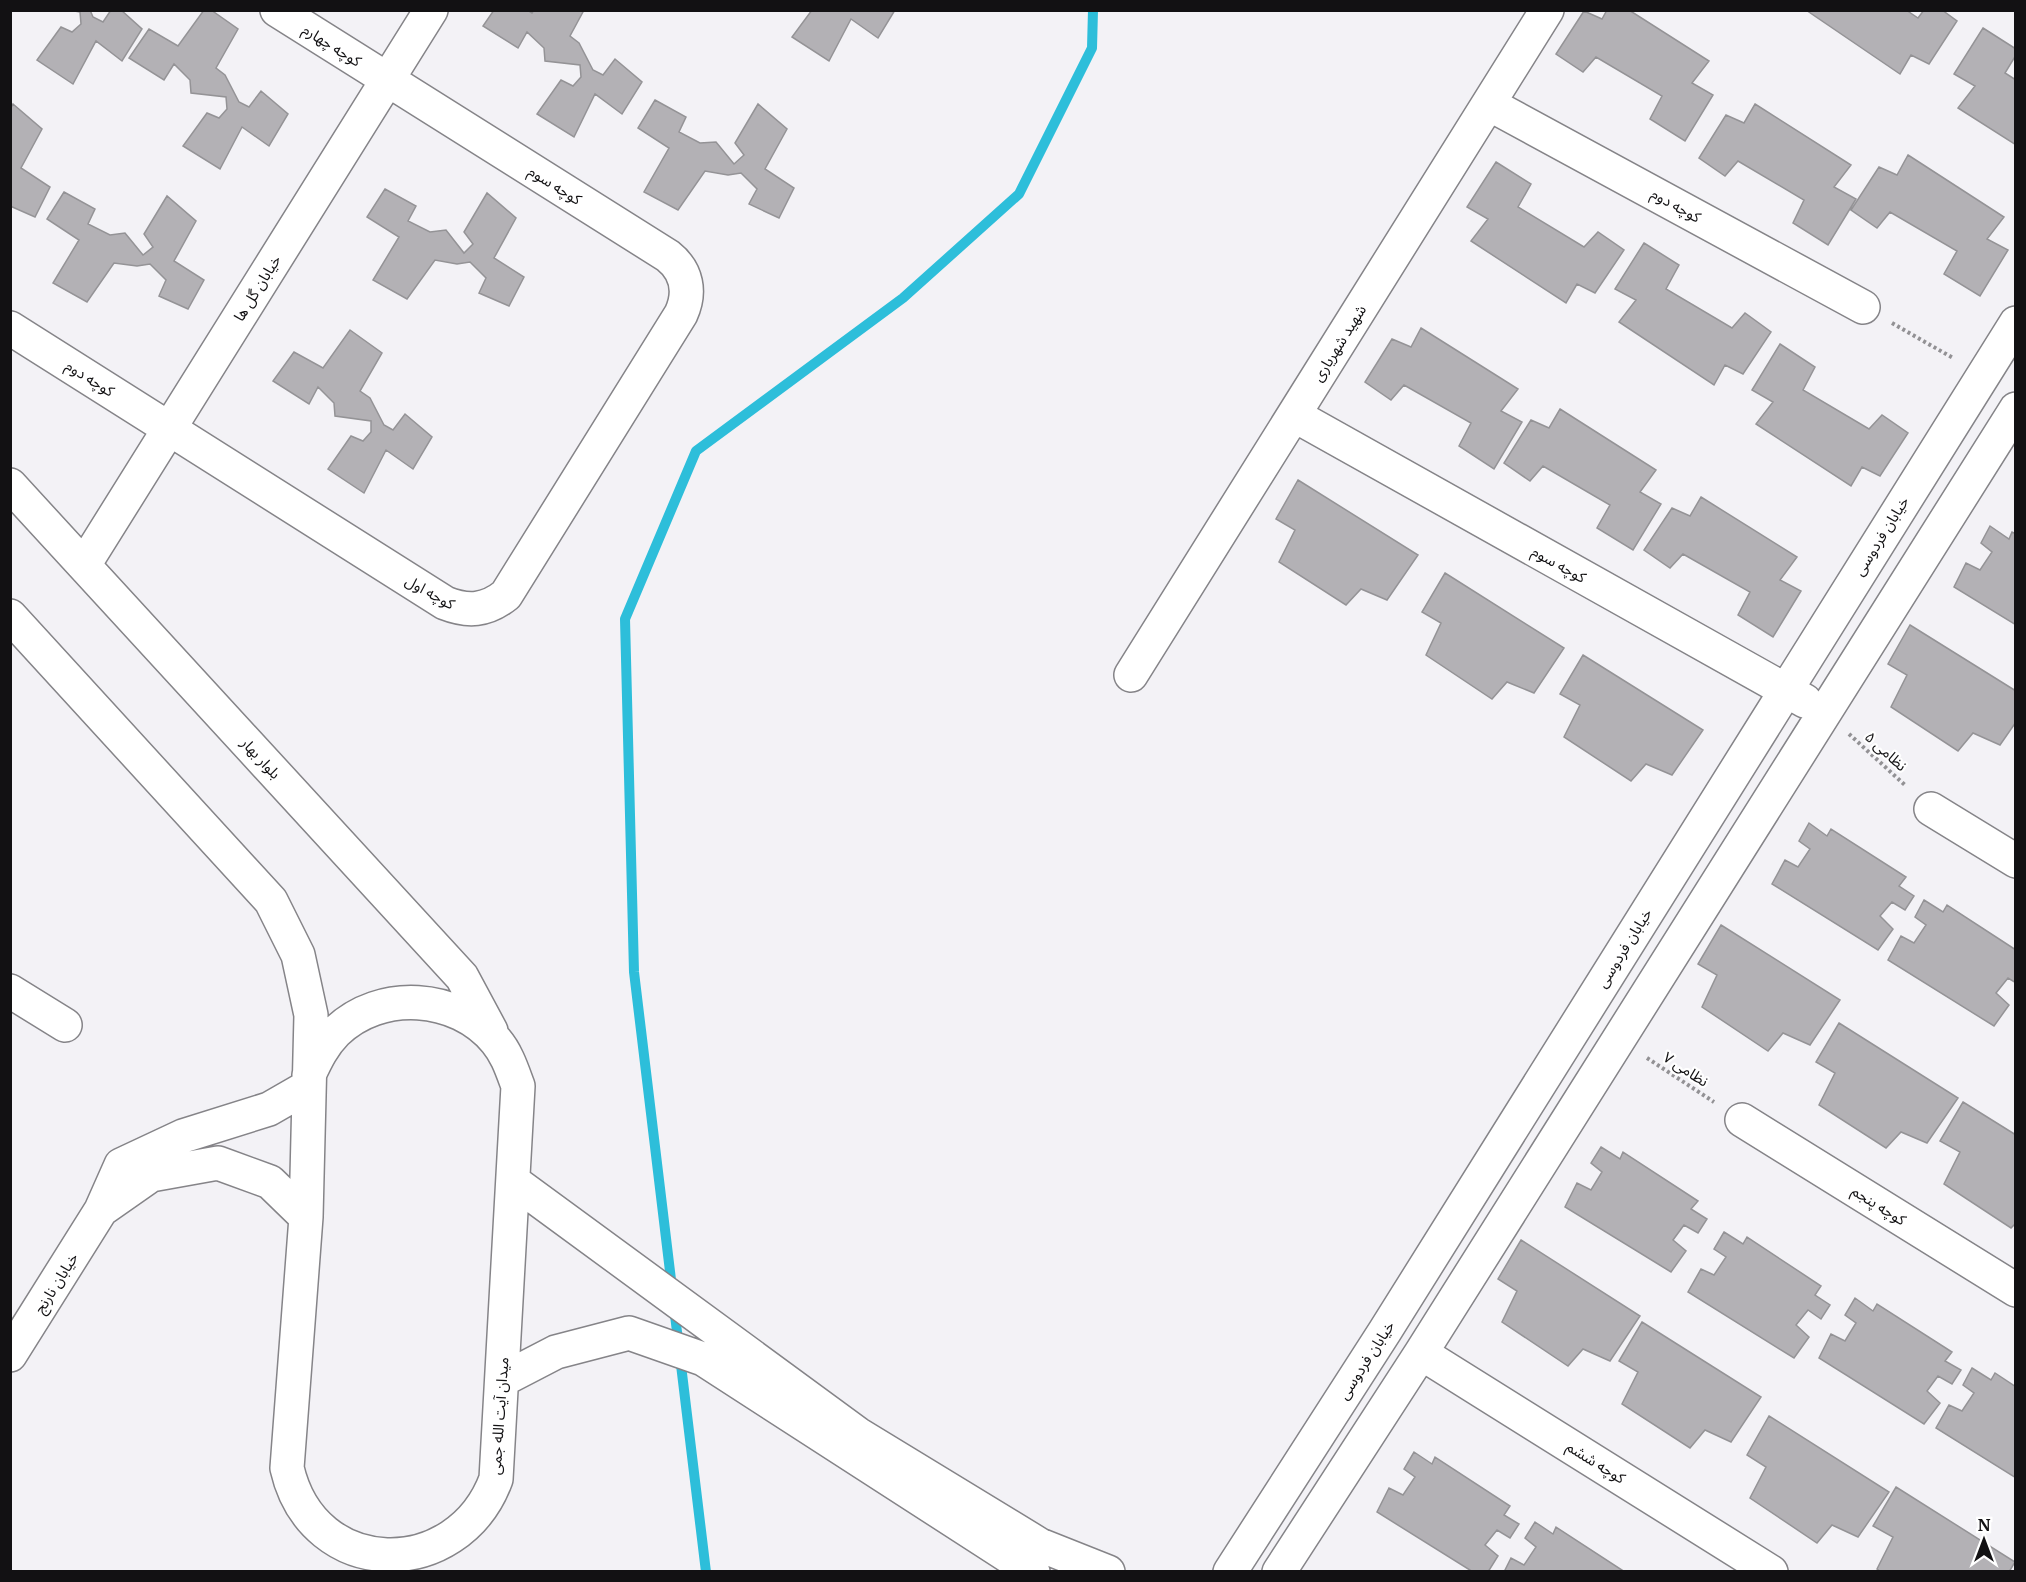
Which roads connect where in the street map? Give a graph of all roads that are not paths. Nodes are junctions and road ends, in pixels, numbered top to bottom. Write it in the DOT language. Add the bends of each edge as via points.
graph roads {
  1 [pos="277,10"];
  2 [pos="430,10"];
  3 [pos="1547,10"];
  4 [pos="387,80"];
  5 [pos="1489,104"];
  6 [pos="1863,307"];
  7 [pos="681,314"];
  8 [pos="2016,323"];
  9 [pos="10,327"];
  10 [pos="2016,409"];
  11 [pos="1294,415"];
  12 [pos="169,428"];
  13 [pos="10,485"];
  14 [pos="84,565"];
  15 [pos="10,616"];
  16 [pos="1131,675"];
  17 [pos="1785,690"];
  18 [pos="1825,712"];
  19 [pos="1930,809"];
  20 [pos="2016,861"];
  21 [pos="10,991"];
  22 [pos="65,1024"];
  23 [pos="496,1041"];
  24 [pos="309,1080"];
  25 [pos="1742,1120"];
  26 [pos="513,1181"];
  27 [pos="101,1210"];
  28 [pos="306,1217"];
  29 [pos="2016,1290"];
  30 [pos="1421,1353"];
  31 [pos="10,1355"];
  32 [pos="502,1380"];
  33 [pos="342,1560"];
  34 [pos="432,1563"];
  35 [pos="1033,1572"];
  36 [pos="1108,1572"];
  37 [pos="1230,1572"];
  38 [pos="1279,1572"];
  39 [pos="1771,1572"];
  1 -- 4 [label="street, کوچه چهارم"];
  2 -- 4 [label="street, خیابان گل ها"];
  3 -- 5 [label="street, شهید شهریاری"];
  4 -- 7 [label="street, کوچه سوم" via="668,256 685,278 687,296"];
  4 -- 12 [label="street, خیابان گل ها"];
  5 -- 6 [label="street, کوچه دوم"];
  5 -- 11 [label="street, شهید شهریاری"];
  7 -- 12 [label="street, کوچه اول" via="513,586 497,602 477,609 444,603"];
  8 -- 17 [label="street, خیابان فردوسی"];
  9 -- 12 [label="street, کوچه دوم"];
  10 -- 18 [label="street"];
  11 -- 16 [label="street, شهید شهریاری"];
  11 -- 17 [label="street, کوچه سوم"];
  12 -- 14 [label="street, خیابان گل ها"];
  13 -- 14 [label="street, بلوار بهار"];
  14 -- 23 [label="street, بلوار بهار" via="462,977"];
  15 -- 24 [label="street" via="271,901 298,955 311,1015"];
  17 -- 18 [label="street, کوچه سوم"];
  17 -- 37 [label="street, خیابان فردوسی"];
  18 -- 30 [label="street"];
  19 -- 20 [label="street"];
  21 -- 22 [label="street"];
  23 -- 24 [label="street, میدان آیت الله جمی" via="477,1023 430,1003 380,1006 343,1027 320,1052"];
  23 -- 26 [label="street, میدان آیت الله جمی" via="510,1062 518,1086"];
  24 -- 27 [label="street, خیابان نارنج" via="269,1109 183,1136 121,1165"];
  24 -- 28 [label="street, میدان آیت الله جمی"];
  25 -- 29 [label="street, کوچه پنجم"];
  26 -- 32 [label="street, میدان آیت الله جمی"];
  26 -- 36 [label="street" via="858,1434 1040,1545"];
  27 -- 28 [label="street" via="152,1175 218,1163 270,1182"];
  27 -- 31 [label="street, خیابان نارنج"];
  28 -- 33 [label="street, میدان آیت الله جمی" via="287,1468 292,1492 304,1515"];
  30 -- 38 [label="street"];
  30 -- 39 [label="street, کوچه ششم"];
  32 -- 34 [label="street, میدان آیت الله جمی" via="496,1479 488,1503 475,1524"];
  32 -- 35 [label="street" via="556,1352 629,1333 704,1359"];
  33 -- 34 [label="street, میدان آیت الله جمی"];
}
